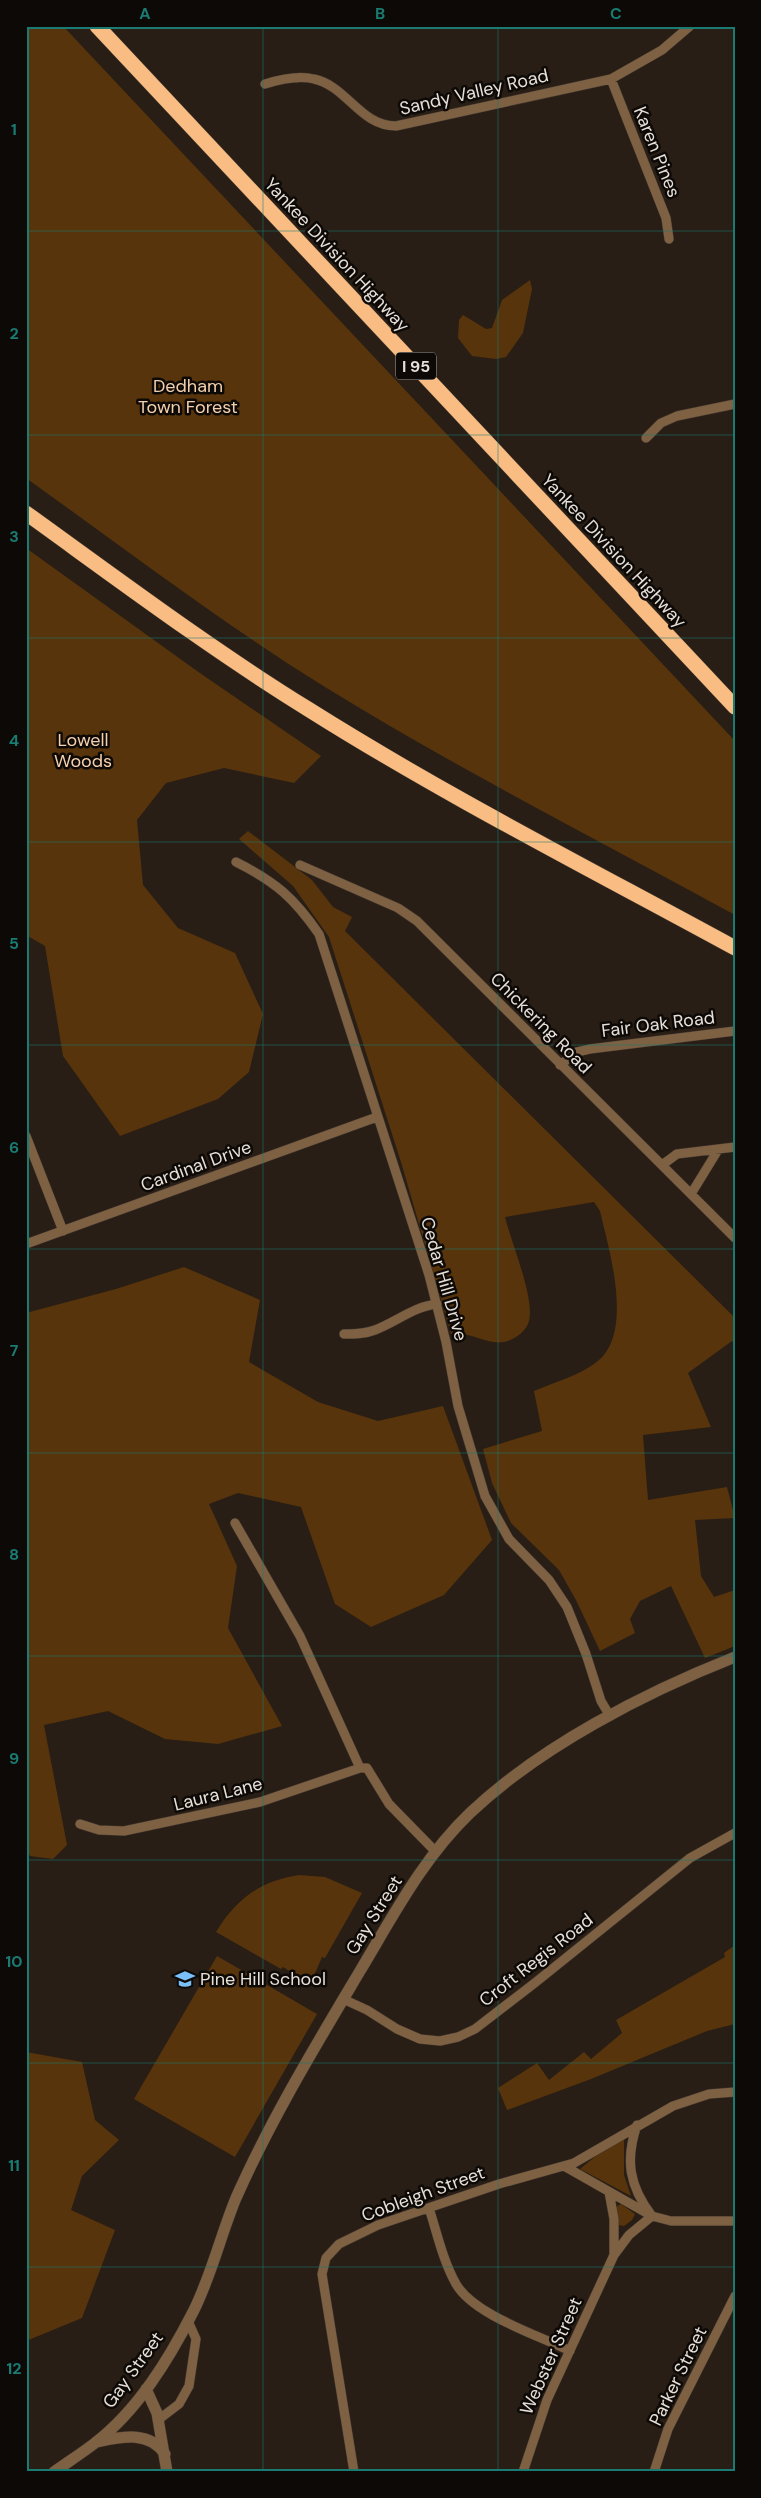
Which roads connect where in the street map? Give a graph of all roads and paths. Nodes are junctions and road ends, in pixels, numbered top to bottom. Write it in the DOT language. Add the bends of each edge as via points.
graph roads {
  1 [pos="97,26"];
  2 [pos="686,27"];
  3 [pos="611,79"];
  4 [pos="265,84"];
  5 [pos="669,239"];
  6 [pos="735,404"];
  7 [pos="646,438"];
  8 [pos="26,513"];
  9 [pos="735,706"];
  10 [pos="236,862"];
  11 [pos="300,865"];
  12 [pos="735,948"];
  13 [pos="735,1031"];
  14 [pos="560,1065"];
  15 [pos="377,1117"];
  16 [pos="27,1138"];
  17 [pos="735,1147"];
  18 [pos="718,1150"];
  19 [pos="662,1164"];
  20 [pos="691,1194"];
  21 [pos="63,1231"];
  22 [pos="735,1238"];
  23 [pos="26,1244"];
  24 [pos="437,1304"];
  25 [pos="344,1334"];
  26 [pos="235,1523"];
  27 [pos="735,1657"];
  28 [pos="610,1716"];
  29 [pos="360,1768"];
  30 [pos="80,1824"];
  31 [pos="735,1833"];
  32 [pos="436,1851"];
  33 [pos="343,2000"];
  34 [pos="735,2092"];
  35 [pos="637,2125"];
  36 [pos="564,2166"];
  37 [pos="609,2192"];
  38 [pos="429,2208"];
  39 [pos="652,2216"];
  40 [pos="735,2221"];
  41 [pos="614,2255"];
  42 [pos="735,2296"];
  43 [pos="188,2321"];
  44 [pos="570,2351"];
  45 [pos="146,2389"];
  46 [pos="158,2420"];
  47 [pos="96,2442"];
  48 [pos="166,2456"];
  49 [pos="54,2472"];
  50 [pos="167,2472"];
  51 [pos="354,2472"];
  52 [pos="523,2472"];
  53 [pos="654,2472"];
  1 -- 9 [label="highway, Yankee Division Highway / I 95"];
  2 -- 3 [label="street, Sandy Valley Road" via="662,50"];
  3 -- 4 [label="street, Sandy Valley Road" via="396,126 375,123 334,89 316,79 292,78"];
  3 -- 5 [label="street, Karen Pines" via="666,218"];
  6 -- 7 [label="street" via="678,416 661,423"];
  8 -- 12 [label="highway" via="212,646 308,710 440,787"];
  10 -- 15 [label="street, Cedar Hill Drive" via="266,877 284,891 319,934"];
  11 -- 14 [label="street, Chickering Road" via="398,908 417,922"];
  13 -- 14 [label="street, Fair Oak Road" via="590,1049 577,1052"];
  14 -- 19 [label="street, Chickering Road"];
  15 -- 21 [label="street, Cardinal Drive"];
  15 -- 24 [label="street, Cedar Hill Drive"];
  16 -- 21 [label="street"];
  17 -- 18 [label="street"];
  18 -- 19 [label="street" via="678,1154"];
  18 -- 20 [label="street"];
  19 -- 20 [label="street, Chickering Road"];
  20 -- 22 [label="street, Chickering Road"];
  21 -- 23 [label="street, Cardinal Drive"];
  24 -- 25 [label="street" via="420,1308 376,1330"];
  24 -- 28 [label="street, Cedar Hill Drive" via="458,1406 486,1496 509,1539 549,1580 567,1607 595,1687"];
  26 -- 29 [label="street" via="300,1636"];
  27 -- 28 [label="street, Gay Street"];
  28 -- 32 [label="street, Gay Street" via="545,1754 499,1787"];
  29 -- 30 [label="street, Laura Lane" via="260,1802 124,1832 99,1830"];
  29 -- 32 [label="street" via="367,1768 389,1804"];
  31 -- 33 [label="street, Croft Regis Road" via="690,1858 536,1982 475,2029 458,2037 440,2041 420,2039"];
  32 -- 33 [label="street, Gay Street" via="404,1897"];
  33 -- 43 [label="street, Gay Street" via="261,2146 236,2198"];
  34 -- 35 [label="street, Cobleigh Street" via="684,2100"];
  35 -- 36 [label="street, Cobleigh Street" via="591,2154"];
  35 -- 39 [label="street" via="630,2154 630,2174 638,2195"];
  36 -- 37 [label="street"];
  36 -- 38 [label="street, Cobleigh Street"];
  37 -- 39 [label="street"];
  37 -- 41 [label="street, Webster Street" via="614,2219"];
  38 -- 44 [label="street" via="457,2286 475,2303 508,2324"];
  38 -- 51 [label="street, Cobleigh Street" via="378,2225 339,2244 326,2258 322,2274"];
  39 -- 40 [label="street" via="671,2221"];
  39 -- 41 [label="street, Webster Street" via="629,2235"];
  41 -- 44 [label="street, Webster Street"];
  42 -- 53 [label="street, Parker Street" via="668,2429"];
  43 -- 45 [label="street, Gay Street"];
  43 -- 46 [label="street, Gay Street" via="196,2339 190,2386 179,2404"];
  44 -- 52 [label="street, Webster Street" via="547,2400"];
  45 -- 46 [label="street"];
  45 -- 47 [label="street, Gay Street"];
  46 -- 48 [label="street"];
  47 -- 48 [label="street" via="143,2437 153,2441"];
  47 -- 49 [label="street, Gay Street"];
  48 -- 50 [label="street"];
}
